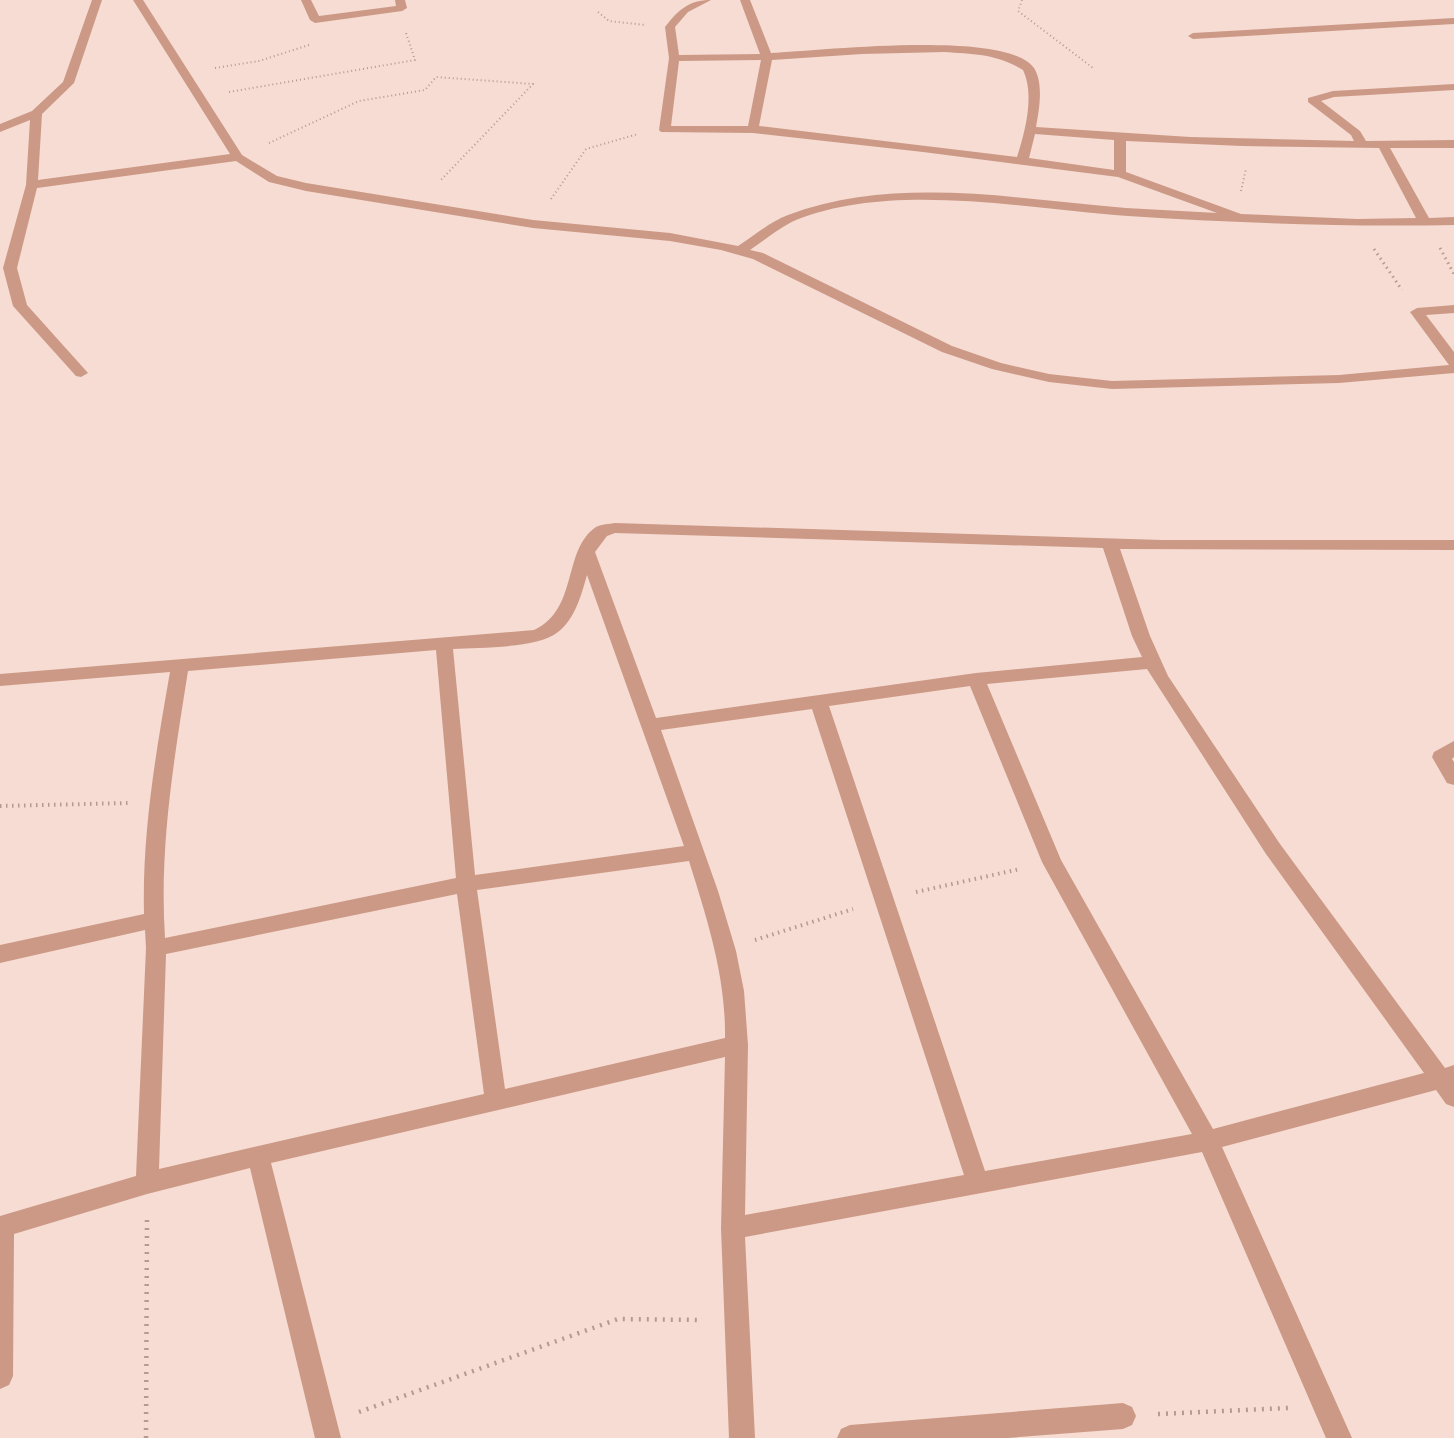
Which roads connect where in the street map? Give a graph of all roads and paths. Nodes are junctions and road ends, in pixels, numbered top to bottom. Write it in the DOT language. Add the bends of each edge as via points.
graph roads {
  1 [pos="138,0"];
  2 [pos="306,0"];
  3 [pos="706,0"];
  4 [pos="745,0"];
  5 [pos="1022,0"];
  6 [pos="101,1"];
  7 [pos="401,4"];
  8 [pos="598,12"];
  9 [pos="315,20"];
  10 [pos="1449,21"];
  11 [pos="670,27"];
  12 [pos="1193,36"];
  13 [pos="1454,36"];
  14 [pos="767,57"];
  15 [pos="674,58"];
  16 [pos="1092,68"];
  17 [pos="183,73"];
  18 [pos="1454,87"];
  19 [pos="198,97"];
  20 [pos="36,113"];
  21 [pos="0,128"];
  22 [pos="753,129"];
  23 [pos="665,130"];
  24 [pos="1031,130"];
  25 [pos="1120,138"];
  26 [pos="1251,143"];
  27 [pos="1362,144"];
  28 [pos="1454,144"];
  29 [pos="1383,145"];
  30 [pos="238,157"];
  31 [pos="1022,162"];
  32 [pos="1120,174"];
  33 [pos="32,185"];
  34 [pos="417,205"];
  35 [pos="1236,215"];
  36 [pos="1454,221"];
  37 [pos="1425,222"];
  38 [pos="1357,223"];
  39 [pos="533,224"];
  40 [pos="740,251"];
  41 [pos="1454,309"];
  42 [pos="1416,312"];
  43 [pos="1454,362"];
  44 [pos="1454,369"];
  45 [pos="81,373"];
  46 [pos="1110,544"];
  47 [pos="1454,545"];
  48 [pos="587,553"];
  49 [pos="444,642"];
  50 [pos="1153,662"];
  51 [pos="180,665"];
  52 [pos="976,679"];
  53 [pos="0,680"];
  54 [pos="818,700"];
  55 [pos="650,725"];
  56 [pos="1454,748"];
  57 [pos="1454,778"];
  58 [pos="157,802"];
  59 [pos="0,806"];
  60 [pos="696,852"];
  61 [pos="1052,862"];
  62 [pos="466,884"];
  63 [pos="883,899"];
  64 [pos="153,921"];
  65 [pos="156,948"];
  66 [pos="726,950"];
  67 [pos="0,954"];
  68 [pos="737,1045"];
  69 [pos="1450,1084"];
  70 [pos="496,1100"];
  71 [pos="1208,1141"];
  72 [pos="258,1156"];
  73 [pos="147,1183"];
  74 [pos="978,1183"];
  75 [pos="1,1227"];
  76 [pos="733,1228"];
  77 [pos="735,1321"];
  78 [pos="0,1376"];
  79 [pos="1324,1406"];
  80 [pos="1123,1416"];
  81 [pos="327,1431"];
  82 [pos="146,1438"];
  83 [pos="742,1438"];
  84 [pos="850,1438"];
  85 [pos="1339,1438"];
  1 -- 17 [label="street"];
  2 -- 9 [label="street"];
  3 -- 11 [label="street" via="684,10"];
  4 -- 14 [label="street"];
  5 -- 16 [label="path" via="1018,11"];
  6 -- 20 [label="street" via="68,83"];
  7 -- 9 [label="street"];
  7 -- 19 [label="path" via="415,60"];
  8 -- 11 [label="path" via="609,21"];
  9 -- 17 [label="path" via="323,41 259,61"];
  10 -- 12 [label="street"];
  10 -- 13 [label="street"];
  11 -- 15 [label="street"];
  14 -- 15 [label="street"];
  14 -- 22 [label="street"];
  14 -- 24 [label="street" via="886,50 982,50 1011,57 1028,69 1033,78"];
  15 -- 23 [label="street"];
  17 -- 19 [label="street"];
  18 -- 27 [label="street" via="1345,93 1312,100 1356,133"];
  19 -- 30 [label="street"];
  20 -- 21 [label="street"];
  20 -- 33 [label="street"];
  22 -- 23 [label="street"];
  22 -- 31 [label="street"];
  23 -- 39 [label="path" via="586,149"];
  24 -- 25 [label="street"];
  24 -- 31 [label="street"];
  25 -- 26 [label="street"];
  25 -- 32 [label="street"];
  26 -- 27 [label="street"];
  26 -- 35 [label="path"];
  27 -- 29 [label="street"];
  28 -- 29 [label="street"];
  29 -- 37 [label="street"];
  30 -- 33 [label="street"];
  30 -- 34 [label="street" via="273,179"];
  30 -- 34 [label="path" via="359,101 425,90 436,77 533,84"];
  31 -- 32 [label="street"];
  32 -- 35 [label="street"];
  33 -- 45 [label="street" via="10,268 20,306"];
  34 -- 39 [label="street"];
  35 -- 38 [label="street"];
  35 -- 40 [label="street" via="1127,212 983,198 849,201 790,219"];
  36 -- 37 [label="street"];
  37 -- 38 [label="street"];
  38 -- 42 [label="path"];
  39 -- 40 [label="street" via="670,237"];
  40 -- 44 [label="street" via="758,256 946,349 1049,378 1112,385 1339,380"];
  41 -- 42 [label="street"];
  42 -- 43 [label="street"];
  46 -- 47 [label="street"];
  46 -- 48 [label="street" via="615,528 602,531"];
  46 -- 50 [label="street"];
  48 -- 49 [label="street" via="572,597 552,628 537,636"];
  48 -- 55 [label="street"];
  49 -- 51 [label="street"];
  49 -- 62 [label="street"];
  50 -- 52 [label="street"];
  50 -- 69 [label="street" via="1273,849"];
  51 -- 53 [label="street"];
  51 -- 58 [label="street"];
  52 -- 54 [label="street"];
  52 -- 61 [label="street"];
  54 -- 55 [label="street"];
  54 -- 63 [label="street"];
  55 -- 60 [label="street"];
  56 -- 57 [label="street" via="1441,757"];
  58 -- 59 [label="path"];
  58 -- 64 [label="street"];
  60 -- 62 [label="street"];
  60 -- 66 [label="street"];
  61 -- 63 [label="path"];
  61 -- 71 [label="street"];
  62 -- 65 [label="street"];
  62 -- 70 [label="street"];
  63 -- 66 [label="path"];
  63 -- 74 [label="street"];
  64 -- 65 [label="street"];
  64 -- 67 [label="street"];
  65 -- 73 [label="street"];
  66 -- 68 [label="street" via="734,986"];
  68 -- 70 [label="street"];
  68 -- 76 [label="street"];
  69 -- 71 [label="street"];
  70 -- 72 [label="street"];
  71 -- 74 [label="street"];
  71 -- 79 [label="street"];
  72 -- 73 [label="street"];
  72 -- 81 [label="street"];
  73 -- 75 [label="street"];
  73 -- 82 [label="path"];
  74 -- 76 [label="street"];
  75 -- 78 [label="street"];
  76 -- 77 [label="street"];
  77 -- 81 [label="path" via="618,1319"];
  77 -- 83 [label="street"];
  79 -- 80 [label="path"];
  79 -- 85 [label="street"];
  80 -- 84 [label="street"];
}
